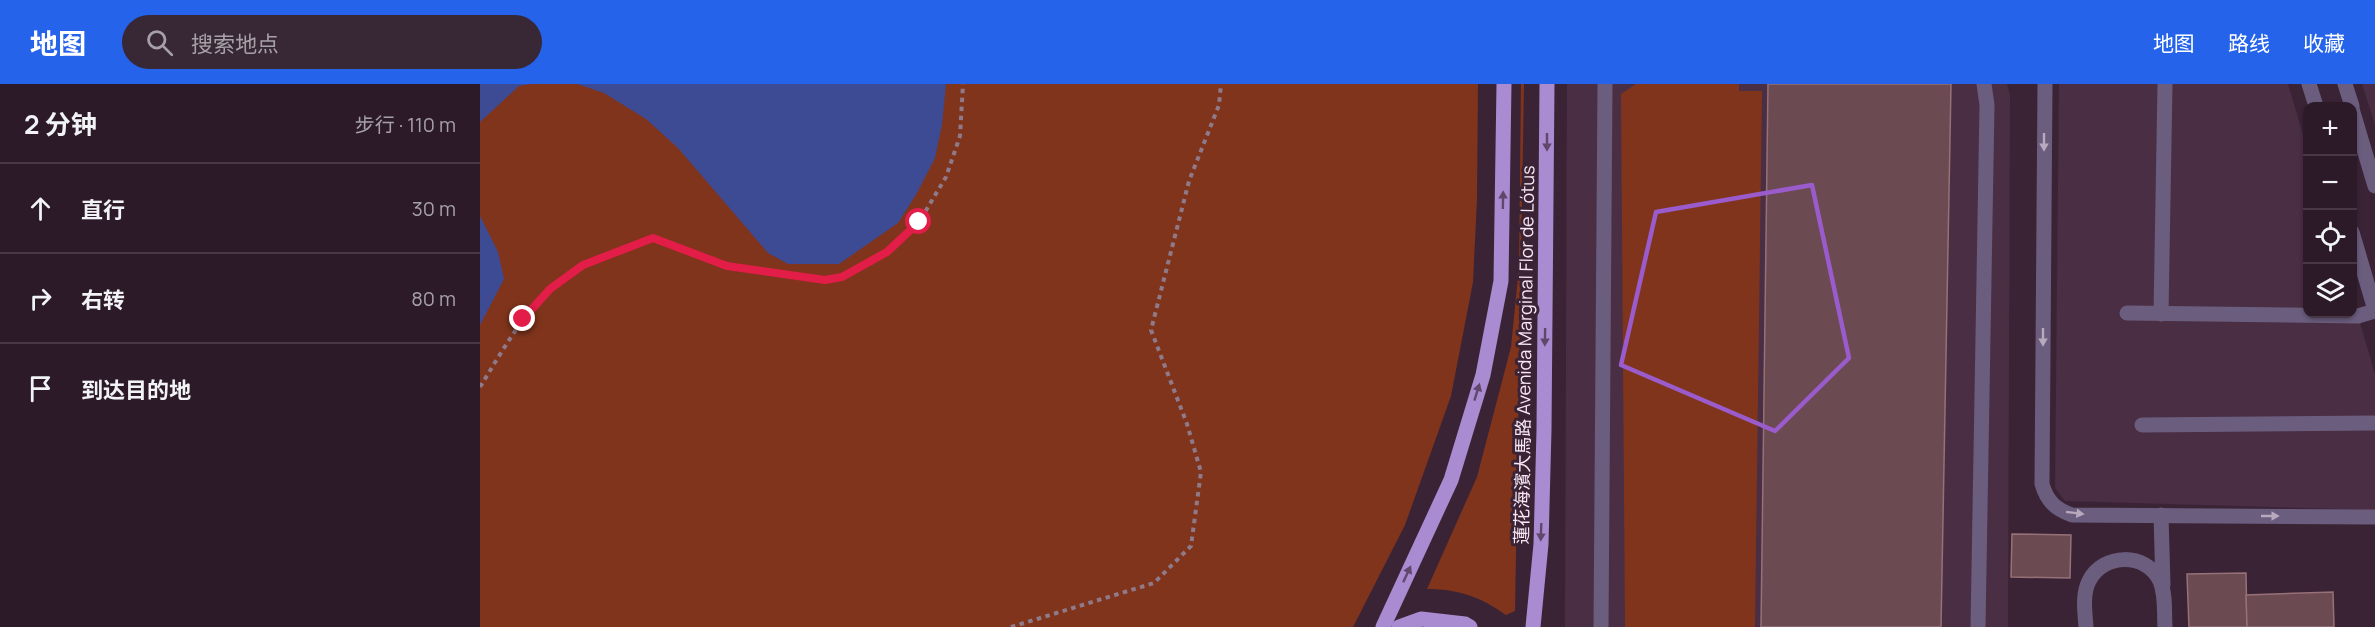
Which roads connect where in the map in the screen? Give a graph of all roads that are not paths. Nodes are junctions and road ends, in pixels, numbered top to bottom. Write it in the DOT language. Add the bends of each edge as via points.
graph roads {
  1 [pos="1504,84"];
  2 [pos="1547,84"];
  3 [pos="1605,84"];
  4 [pos="1984,84"];
  5 [pos="2045,84"];
  6 [pos="2165,84"];
  7 [pos="2310,84"];
  8 [pos="2345,84"];
  9 [pos="2315,102"];
  10 [pos="2350,102"];
  11 [pos="2357,125"];
  12 [pos="2375,186"];
  13 [pos="2357,249"];
  14 [pos="2375,310"];
  15 [pos="2127,314"];
  16 [pos="2161,314"];
  17 [pos="2375,423"];
  18 [pos="2142,425"];
  19 [pos="2161,515"];
  20 [pos="2375,517"];
  21 [pos="2163,591"];
  22 [pos="1383,627"];
  23 [pos="1399,627"];
  24 [pos="1470,627"];
  25 [pos="1533,627"];
  26 [pos="1601,627"];
  27 [pos="1978,627"];
  28 [pos="2086,627"];
  29 [pos="2164,627"];
  22 -- 1 [label="main road, 蓮花海濱大馬路 Avenida Marginal Flor de Lótus, one-way" via="1451,480 1483,375 1501,281"];
  2 -- 25 [label="main road, 蓮花海濱大馬路 Avenida Marginal Flor de Lótus, one-way" via="1544,430 1541,544"];
  3 -- 26 [label="street"];
  4 -- 27 [label="street" via="1987,105"];
  5 -- 19 [label="street, one-way" via="2042,484 2052,504 2072,515"];
  6 -- 16 [label="street"];
  7 -- 9 [label="street"];
  8 -- 10 [label="street"];
  11 -- 12 [label="street"];
  13 -- 14 [label="street"];
  14 -- 16 [label="street" via="2358,316"];
  15 -- 16 [label="street"];
  17 -- 18 [label="street"];
  19 -- 20 [label="street, one-way"];
  19 -- 21 [label="street"];
  21 -- 28 [label="street" via="2152,569 2141,562 2129,559 2105,564 2095,572 2085,594"];
  21 -- 29 [label="street"];
  23 -- 24 [label="main road" via="1421,619"];
}
